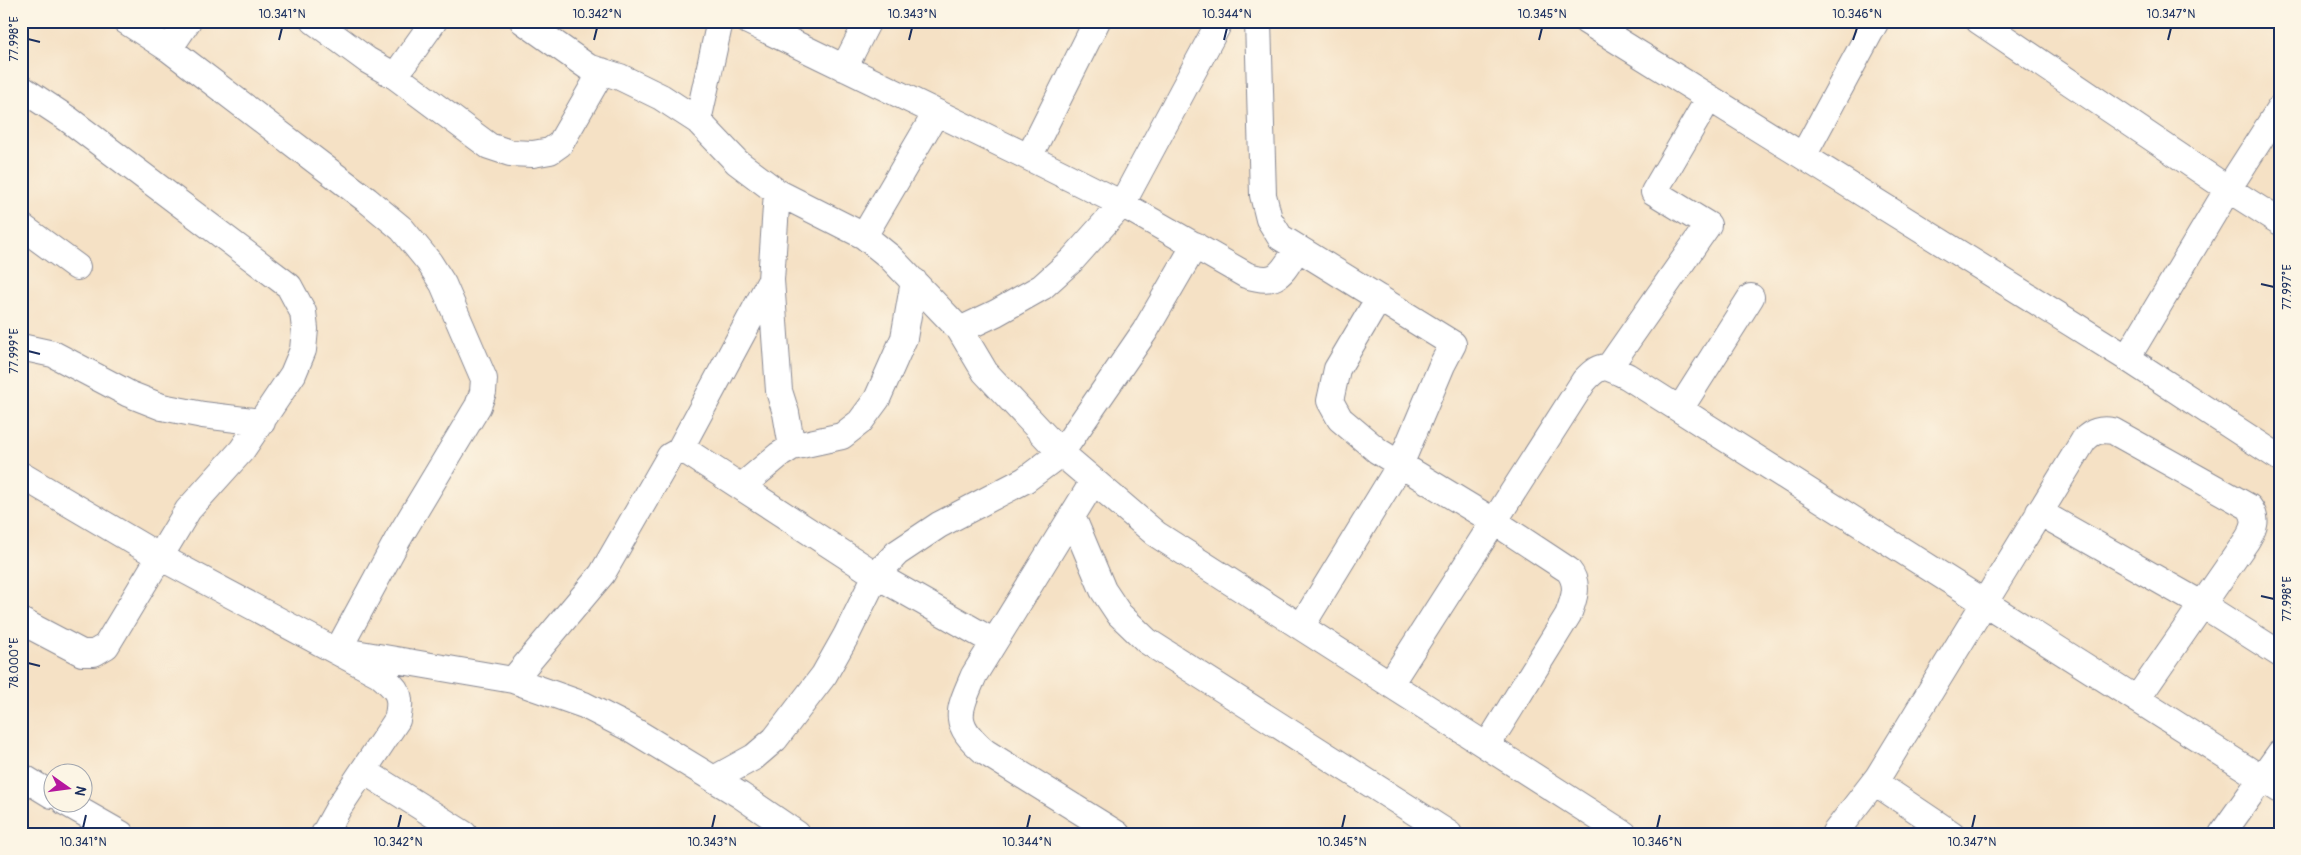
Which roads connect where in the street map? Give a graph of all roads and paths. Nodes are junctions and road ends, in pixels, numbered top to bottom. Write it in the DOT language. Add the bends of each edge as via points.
graph roads {
  1 [pos="126,21"];
  2 [pos="188,21"];
  3 [pos="314,21"];
  4 [pos="434,21"];
  5 [pos="523,21"];
  6 [pos="720,21"];
  7 [pos="748,21"];
  8 [pos="868,21"];
  9 [pos="1098,21"];
  10 [pos="1220,21"];
  11 [pos="1258,21"];
  12 [pos="1586,21"];
  13 [pos="1876,21"];
  14 [pos="1979,21"];
  15 [pos="170,49"];
  16 [pos="844,68"];
  17 [pos="602,71"];
  18 [pos="396,76"];
  19 [pos="21,88"];
  20 [pos="1710,98"];
  21 [pos="2280,108"];
  22 [pos="936,113"];
  23 [pos="698,121"];
  24 [pos="1803,156"];
  25 [pos="1029,157"];
  26 [pos="2228,189"];
  27 [pos="777,192"];
  28 [pos="1122,204"];
  29 [pos="2280,222"];
  30 [pos="21,226"];
  31 [pos="864,236"];
  32 [pos="1195,244"];
  33 [pos="1298,248"];
  34 [pos="77,267"];
  35 [pos="771,280"];
  36 [pos="914,281"];
  37 [pos="1751,297"];
  38 [pos="1378,298"];
  39 [pos="960,330"];
  40 [pos="21,347"];
  41 [pos="2127,358"];
  42 [pos="1609,367"];
  43 [pos="1680,409"];
  44 [pos="262,422"];
  45 [pos="792,447"];
  46 [pos="679,452"];
  47 [pos="1061,453"];
  48 [pos="2280,458"];
  49 [pos="1400,465"];
  50 [pos="21,474"];
  51 [pos="1093,482"];
  52 [pos="741,487"];
  53 [pos="2038,512"];
  54 [pos="1072,516"];
  55 [pos="1495,522"];
  56 [pos="160,557"];
  57 [pos="876,575"];
  58 [pos="1984,600"];
  59 [pos="2202,605"];
  60 [pos="21,621"];
  61 [pos="293,627"];
  62 [pos="1301,627"];
  63 [pos="994,642"];
  64 [pos="338,650"];
  65 [pos="2280,654"];
  66 [pos="513,680"];
  67 [pos="1390,684"];
  68 [pos="2137,699"];
  69 [pos="1487,746"];
  70 [pos="2280,754"];
  71 [pos="364,771"];
  72 [pos="21,776"];
  73 [pos="1878,777"];
  74 [pos="714,779"];
  75 [pos="2270,784"];
  76 [pos="42,789"];
  77 [pos="82,812"];
  78 [pos="1435,830"];
  79 [pos="121,834"];
  80 [pos="324,834"];
  81 [pos="464,834"];
  82 [pos="797,834"];
  83 [pos="1117,834"];
  84 [pos="1624,834"];
  85 [pos="1834,834"];
  86 [pos="1952,834"];
  87 [pos="2222,834"];
  1 -- 15 [label="street"];
  2 -- 15 [label="street"];
  3 -- 18 [label="street" via="367,60"];
  4 -- 18 [label="street"];
  5 -- 17 [label="street" via="588,66"];
  6 -- 23 [label="street"];
  7 -- 16 [label="street"];
  8 -- 16 [label="street"];
  9 -- 25 [label="street"];
  10 -- 28 [label="street"];
  11 -- 33 [label="street" via="1263,195 1269,219 1280,237"];
  12 -- 20 [label="street"];
  13 -- 24 [label="street"];
  14 -- 26 [label="street"];
  15 -- 64 [label="street" via="402,229 443,284 484,379 478,406 398,539"];
  16 -- 22 [label="street"];
  17 -- 18 [label="street" via="560,144 550,151 533,154 510,153 489,146"];
  17 -- 23 [label="street" via="660,97"];
  19 -- 44 [label="street" via="68,119 289,286 303,312 302,350 293,374"];
  20 -- 24 [label="street"];
  20 -- 42 [label="street" via="1654,192 1708,225"];
  21 -- 26 [label="street"];
  22 -- 25 [label="street"];
  22 -- 31 [label="street"];
  23 -- 27 [label="street" via="737,162"];
  24 -- 41 [label="street"];
  25 -- 28 [label="street"];
  26 -- 29 [label="street"];
  26 -- 41 [label="street"];
  27 -- 31 [label="street"];
  27 -- 35 [label="street"];
  28 -- 32 [label="street"];
  28 -- 39 [label="street" via="1072,260 1042,287 996,314"];
  30 -- 34 [label="street"];
  31 -- 36 [label="street"];
  32 -- 33 [label="street" via="1246,275 1269,280 1280,275"];
  32 -- 47 [label="street" via="1145,331"];
  33 -- 38 [label="street"];
  35 -- 45 [label="street" via="779,391"];
  35 -- 46 [label="street"];
  36 -- 39 [label="street"];
  36 -- 45 [label="street" via="904,338 893,367 860,422 842,436"];
  37 -- 43 [label="street"];
  38 -- 49 [label="street" via="1337,369 1330,401 1340,419"];
  38 -- 49 [label="street" via="1453,344"];
  39 -- 47 [label="street" via="985,372"];
  40 -- 44 [label="street" via="53,354 129,394 162,407"];
  41 -- 48 [label="street"];
  42 -- 43 [label="street"];
  42 -- 55 [label="street" via="1596,369 1584,381"];
  43 -- 58 [label="street"];
  44 -- 56 [label="street" via="242,450 188,510"];
  45 -- 52 [label="street"];
  46 -- 52 [label="street" via="689,453"];
  46 -- 66 [label="street" via="670,456 602,574"];
  47 -- 51 [label="street"];
  47 -- 57 [label="street" via="1025,480 939,525 897,552"];
  49 -- 55 [label="street"];
  49 -- 62 [label="street"];
  50 -- 56 [label="street"];
  51 -- 54 [label="street"];
  51 -- 62 [label="street" via="1156,534"];
  52 -- 57 [label="street"];
  53 -- 58 [label="street"];
  53 -- 59 [label="street"];
  53 -- 59 [label="street" via="2091,432 2113,431 2130,440 2248,507 2255,515 2255,527"];
  54 -- 63 [label="street"];
  54 -- 78 [label="street" via="1103,590 1119,614 1147,641"];
  55 -- 67 [label="street"];
  55 -- 69 [label="street" via="1568,570 1576,586 1568,616"];
  56 -- 60 [label="street" via="106,646 94,653 82,653"];
  56 -- 61 [label="street"];
  57 -- 63 [label="street"];
  57 -- 74 [label="street" via="828,667 775,739 754,757"];
  58 -- 68 [label="street"];
  58 -- 73 [label="street"];
  59 -- 65 [label="street"];
  59 -- 68 [label="street"];
  61 -- 64 [label="street"];
  61 -- 71 [label="street" via="379,674 396,689 401,704 397,720"];
  62 -- 67 [label="street"];
  63 -- 83 [label="street" via="974,674 961,705 960,723 971,740 985,752"];
  64 -- 66 [label="street"];
  66 -- 74 [label="street" via="584,704"];
  67 -- 69 [label="street"];
  68 -- 75 [label="street"];
  69 -- 84 [label="street"];
  70 -- 75 [label="street"];
  71 -- 80 [label="street"];
  71 -- 81 [label="street"];
  72 -- 76 [label="street"];
  73 -- 85 [label="street"];
  73 -- 86 [label="street" via="1882,788"];
  74 -- 82 [label="street"];
  75 -- 87 [label="street"];
  77 -- 79 [label="street"];
}
